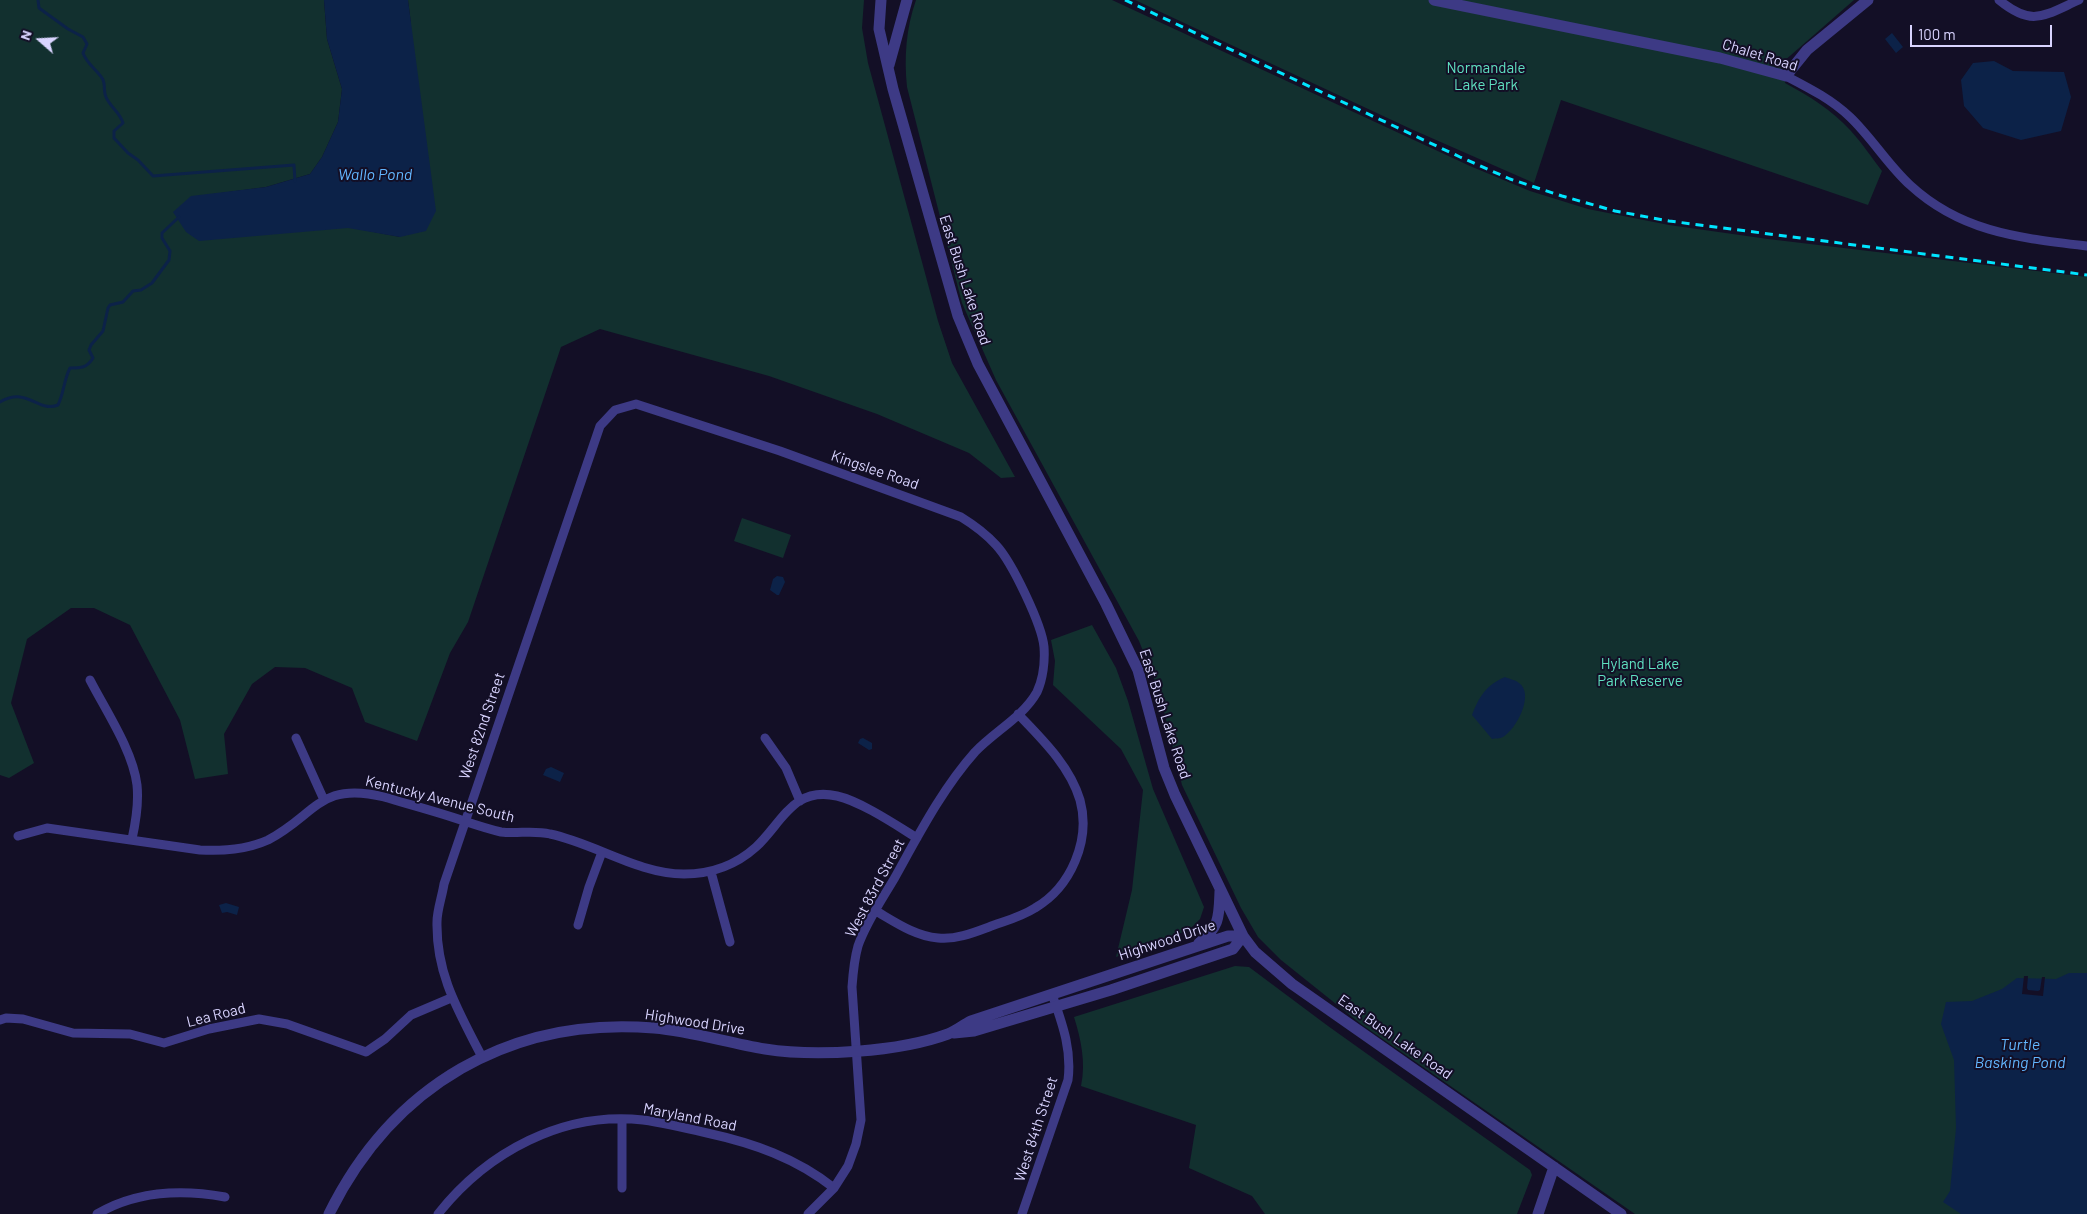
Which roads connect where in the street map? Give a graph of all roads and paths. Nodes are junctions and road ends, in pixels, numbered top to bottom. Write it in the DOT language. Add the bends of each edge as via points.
graph roads {
  1 [pos="881,0"];
  2 [pos="907,0"];
  3 [pos="1434,0"];
  4 [pos="1868,0"];
  5 [pos="1999,0"];
  6 [pos="2079,0"];
  7 [pos="889,67"];
  8 [pos="1786,76"];
  9 [pos="2087,246"];
  10 [pos="615,410"];
  11 [pos="1044,662"];
  12 [pos="90,680"];
  13 [pos="1018,714"];
  14 [pos="296,738"];
  15 [pos="765,738"];
  16 [pos="324,800"];
  17 [pos="800,801"];
  18 [pos="465,821"];
  19 [pos="18,836"];
  20 [pos="917,838"];
  21 [pos="132,839"];
  22 [pos="602,852"];
  23 [pos="711,872"];
  24 [pos="1220,887"];
  25 [pos="876,910"];
  26 [pos="578,925"];
  27 [pos="1243,936"];
  28 [pos="730,942"];
  29 [pos="1194,947"];
  30 [pos="1052,994"];
  31 [pos="451,998"];
  32 [pos="1057,1007"];
  33 [pos="0,1020"];
  34 [pos="950,1033"];
  35 [pos="857,1051"];
  36 [pos="482,1057"];
  37 [pos="622,1120"];
  38 [pos="1554,1167"];
  39 [pos="622,1188"];
  40 [pos="834,1188"];
  41 [pos="225,1197"];
  42 [pos="97,1214"];
  43 [pos="329,1214"];
  44 [pos="438,1214"];
  45 [pos="808,1214"];
  46 [pos="1022,1214"];
  47 [pos="1538,1214"];
  48 [pos="1620,1214"];
  1 -- 7 [label="street, East Bush Lake Road" via="879,29"];
  2 -- 7 [label="street, East Bush Lake Road"];
  3 -- 8 [label="street, Chalet Road" via="1720,58"];
  4 -- 8 [label="street" via="1807,50"];
  5 -- 6 [label="street" via="2017,14 2028,17 2051,13"];
  7 -- 24 [label="street, East Bush Lake Road" via="913,163 958,316 978,364 1138,670 1164,768"];
  8 -- 9 [label="street, Chalet Road" via="1832,102 1850,117 1912,187 1955,216 2005,235"];
  10 -- 11 [label="street, Kingslee Road" via="636,404 961,516 980,529 1010,563 1040,632"];
  10 -- 18 [label="street, West 82nd Street" via="600,426"];
  11 -- 13 [label="street, West 83rd Street" via="1038,690"];
  12 -- 21 [label="street" via="133,767 138,802"];
  13 -- 20 [label="street, West 83rd Street" via="976,752"];
  13 -- 25 [label="street" via="1062,765 1080,801 1081,842 1066,880 1036,908 970,934 954,937 922,934"];
  14 -- 16 [label="street"];
  15 -- 17 [label="street" via="786,768"];
  16 -- 18 [label="street, Kentucky Avenue South" via="350,792 367,793"];
  16 -- 21 [label="street, Kentucky Avenue South" via="286,829 245,848 200,850"];
  17 -- 20 [label="street, Kentucky Avenue South" via="822,794 837,796 852,801"];
  17 -- 23 [label="street, Kentucky Avenue South" via="747,855"];
  18 -- 22 [label="street, Kentucky Avenue South" via="502,832 549,834"];
  18 -- 31 [label="street, West 82nd Street" via="444,884 437,921 439,953"];
  19 -- 21 [label="street, Kentucky Avenue South" via="47,828"];
  20 -- 25 [label="street, West 83rd Street"];
  22 -- 23 [label="street, Kentucky Avenue South" via="664,873"];
  22 -- 26 [label="street"];
  23 -- 28 [label="street"];
  24 -- 27 [label="street, East Bush Lake Road"];
  24 -- 29 [label="street" via="1217,923"];
  25 -- 35 [label="street, West 83rd Street" via="858,946 854,966 852,987"];
  27 -- 29 [label="street, Highwood Drive" via="1228,936"];
  27 -- 32 [label="street, Highwood Drive" via="1233,949"];
  27 -- 38 [label="street, East Bush Lake Road" via="1255,952 1292,984"];
  29 -- 30 [label="street, Highwood Drive"];
  30 -- 32 [label="street, West 84th Street"];
  30 -- 34 [label="street, Highwood Drive" via="971,1021"];
  31 -- 33 [label="street, Lea Road" via="412,1014 366,1052 287,1024 259,1019 209,1029 164,1043 130,1034 73,1034 23,1019"];
  31 -- 36 [label="street, West 82nd Street"];
  32 -- 34 [label="street, Highwood Drive" via="974,1031"];
  32 -- 46 [label="street, West 84th Street" via="1069,1047 1068,1080"];
  34 -- 35 [label="street, Highwood Drive" via="921,1042"];
  35 -- 36 [label="street, Highwood Drive" via="768,1049 655,1028 618,1026 544,1035"];
  35 -- 40 [label="street, West 83rd Street" via="861,1120 848,1166"];
  36 -- 43 [label="street, Highwood Drive" via="443,1079 386,1127 348,1177"];
  37 -- 39 [label="street"];
  37 -- 40 [label="street, Maryland Road" via="672,1125 742,1141 792,1161"];
  37 -- 44 [label="street, Maryland Road" via="582,1123 553,1130 525,1142 475,1174"];
  38 -- 47 [label="street"];
  38 -- 48 [label="street, East Bush Lake Road"];
  40 -- 45 [label="street, West 83rd Street"];
  41 -- 42 [label="street" via="201,1192 153,1194 112,1205"];
}
